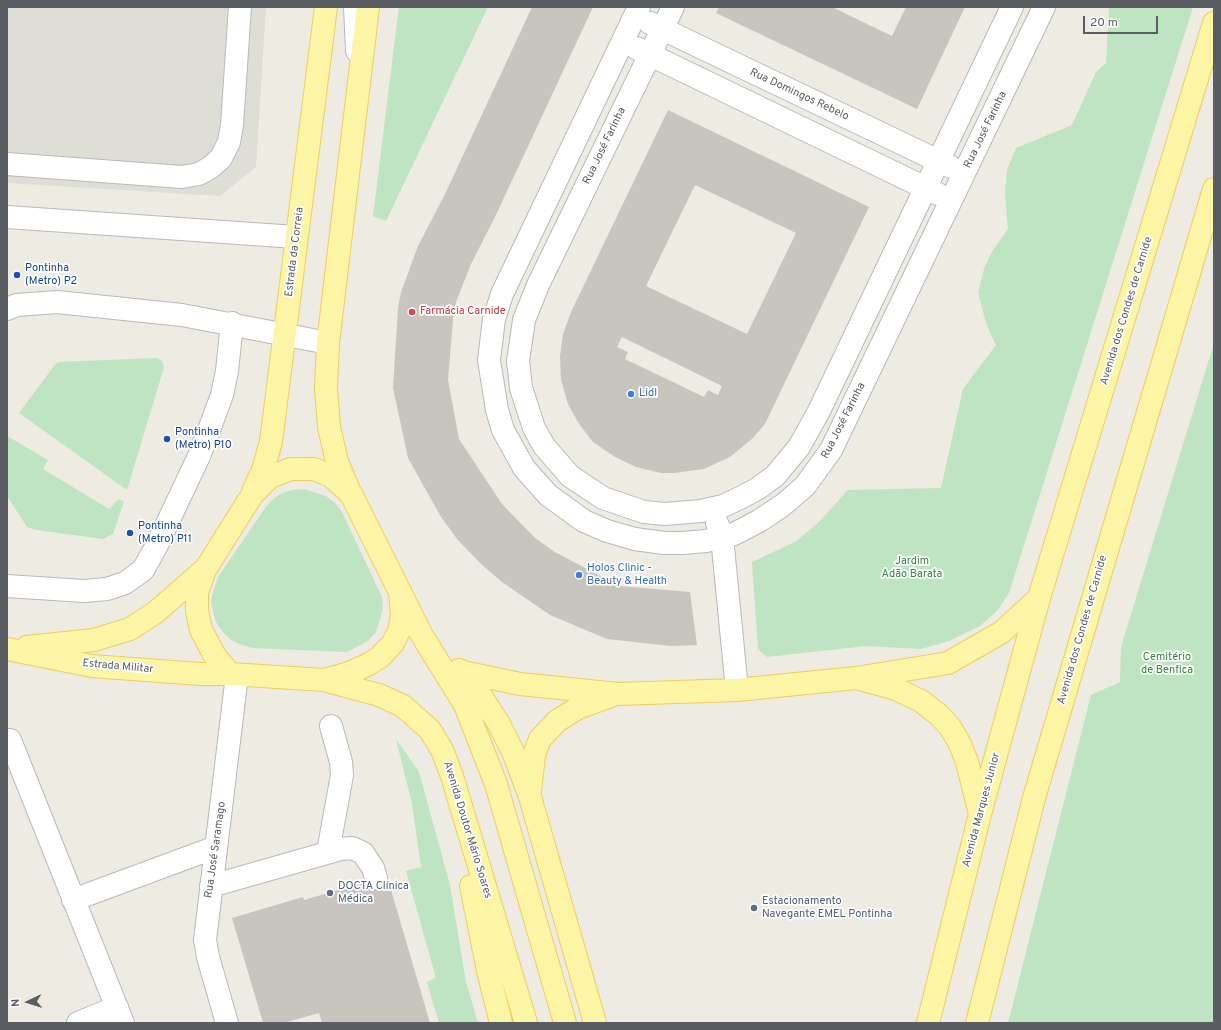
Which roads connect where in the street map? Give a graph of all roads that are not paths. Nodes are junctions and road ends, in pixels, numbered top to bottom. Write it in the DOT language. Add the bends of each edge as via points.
graph roads {
  1 [pos="240,7"];
  2 [pos="326,7"];
  3 [pos="355,7"];
  4 [pos="368,7"];
  5 [pos="673,7"];
  6 [pos="1012,7"];
  7 [pos="1044,7"];
  8 [pos="637,11"];
  9 [pos="1214,23"];
  10 [pos="662,29"];
  11 [pos="622,41"];
  12 [pos="649,55"];
  13 [pos="359,78"];
  14 [pos="938,161"];
  15 [pos="7,164"];
  16 [pos="964,174"];
  17 [pos="926,187"];
  18 [pos="1214,189"];
  19 [pos="952,200"];
  20 [pos="7,218"];
  21 [pos="296,237"];
  22 [pos="512,272"];
  23 [pos="538,285"];
  24 [pos="7,309"];
  25 [pos="232,323"];
  26 [pos="285,334"];
  27 [pos="328,343"];
  28 [pos="351,494"];
  29 [pos="252,495"];
  30 [pos="712,508"];
  31 [pos="722,537"];
  32 [pos="205,570"];
  33 [pos="7,586"];
  34 [pos="400,591"];
  35 [pos="1040,598"];
  36 [pos="7,649"];
  37 [pos="435,656"];
  38 [pos="463,672"];
  39 [pos="234,674"];
  40 [pos="856,678"];
  41 [pos="324,680"];
  42 [pos="737,690"];
  43 [pos="618,694"];
  44 [pos="331,726"];
  45 [pos="7,740"];
  46 [pos="530,797"];
  47 [pos="458,801"];
  48 [pos="980,814"];
  49 [pos="216,847"];
  50 [pos="328,852"];
  51 [pos="376,878"];
  52 [pos="211,886"];
  53 [pos="74,900"];
  54 [pos="120,1015"];
  55 [pos="78,1023"];
  56 [pos="228,1023"];
  57 [pos="501,1023"];
  58 [pos="526,1023"];
  59 [pos="565,1023"];
  60 [pos="595,1023"];
  61 [pos="928,1023"];
  62 [pos="977,1023"];
  1 -- 15 [label="street" via="229,142 221,158 211,167 199,174 182,177"];
  2 -- 21 [label="main road, Estrada da Correia"];
  3 -- 13 [label="street"];
  4 -- 13 [label="main road"];
  5 -- 10 [label="street, Rua José Farinha"];
  6 -- 14 [label="street, Rua José Farinha"];
  7 -- 16 [label="street, Rua José Farinha"];
  8 -- 10 [label="street, Rua Domingos Rebelo"];
  8 -- 11 [label="street, Rua José Farinha"];
  9 -- 35 [label="main road, Avenida dos Condes de Carnide"];
  10 -- 12 [label="street, Rua José Farinha"];
  10 -- 14 [label="street, Rua Domingos Rebelo"];
  11 -- 12 [label="street"];
  11 -- 22 [label="street, Rua José Farinha"];
  12 -- 17 [label="street"];
  12 -- 23 [label="street, Rua José Farinha"];
  13 -- 27 [label="main road"];
  14 -- 16 [label="street, Rua Domingos Rebelo"];
  14 -- 17 [label="street, Rua José Farinha"];
  16 -- 19 [label="street, Rua José Farinha"];
  17 -- 19 [label="street"];
  17 -- 30 [label="street, Rua José Farinha" via="819,411 799,447 775,476 757,489 723,506"];
  18 -- 62 [label="main road, Avenida dos Condes de Carnide" via="1034,798"];
  19 -- 31 [label="street, Rua José Farinha" via="845,423 821,465 805,486 783,505 759,521 734,534"];
  20 -- 21 [label="street"];
  21 -- 26 [label="main road, Estrada da Correia"];
  22 -- 23 [label="street"];
  22 -- 31 [label="street, Rua José Farinha" via="494,319 489,360 503,430 531,477 562,506 584,521 607,531 635,539 664,543 706,541"];
  23 -- 30 [label="street, Rua José Farinha" via="524,320 518,361 527,410 544,446 570,476 603,498 623,506 665,514"];
  24 -- 25 [label="street" via="17,305 57,302"];
  25 -- 26 [label="street"];
  25 -- 33 [label="street" via="222,395 200,454 143,570 125,583 107,589 84,591"];
  26 -- 27 [label="street"];
  26 -- 29 [label="main road, Estrada da Correia" via="271,442"];
  27 -- 28 [label="main road" via="326,388 329,427 337,462"];
  28 -- 29 [label="main road" via="332,476 314,469 291,469 270,476"];
  28 -- 34 [label="main road"];
  29 -- 32 [label="main road"];
  30 -- 31 [label="street"];
  31 -- 42 [label="street"];
  32 -- 36 [label="main road, Estrada Militar" via="156,612 130,629 94,640"];
  32 -- 39 [label="main road" via="197,592 201,630 215,656"];
  34 -- 37 [label="main road"];
  34 -- 41 [label="main road" via="402,616 393,643 369,664"];
  35 -- 40 [label="main road" via="1002,632 948,663"];
  35 -- 48 [label="main road, Avenida Marques Junior"];
  36 -- 39 [label="main road, Estrada Militar" via="92,666"];
  37 -- 38 [label="main road"];
  37 -- 59 [label="main road" via="465,705 496,784"];
  38 -- 43 [label="main road" via="520,684"];
  38 -- 46 [label="main road" via="500,724"];
  39 -- 41 [label="main road, Estrada Militar"];
  39 -- 49 [label="street, Rua José Saramago"];
  40 -- 42 [label="main road"];
  40 -- 48 [label="main road" via="896,689 921,701 950,727 960,744"];
  41 -- 47 [label="main road, Avenida Doutor Mário Soares" via="379,695 403,706 430,730 452,776"];
  42 -- 43 [label="main road"];
  43 -- 46 [label="main road" via="578,708 557,721 540,739 534,755"];
  44 -- 50 [label="street" via="342,775"];
  45 -- 53 [label="street" via="10,740"];
  46 -- 60 [label="main road"];
  47 -- 57 [label="main road" via="488,971"];
  47 -- 58 [label="main road, Avenida Doutor Mário Soares"];
  48 -- 61 [label="main road, Avenida Marques Junior"];
  49 -- 52 [label="street, Rua José Saramago"];
  49 -- 53 [label="street"];
  50 -- 51 [label="street" via="352,848 363,853"];
  50 -- 52 [label="street"];
  52 -- 56 [label="street, Rua José Saramago" via="205,940"];
  53 -- 54 [label="street"];
  54 -- 55 [label="street"];
}
